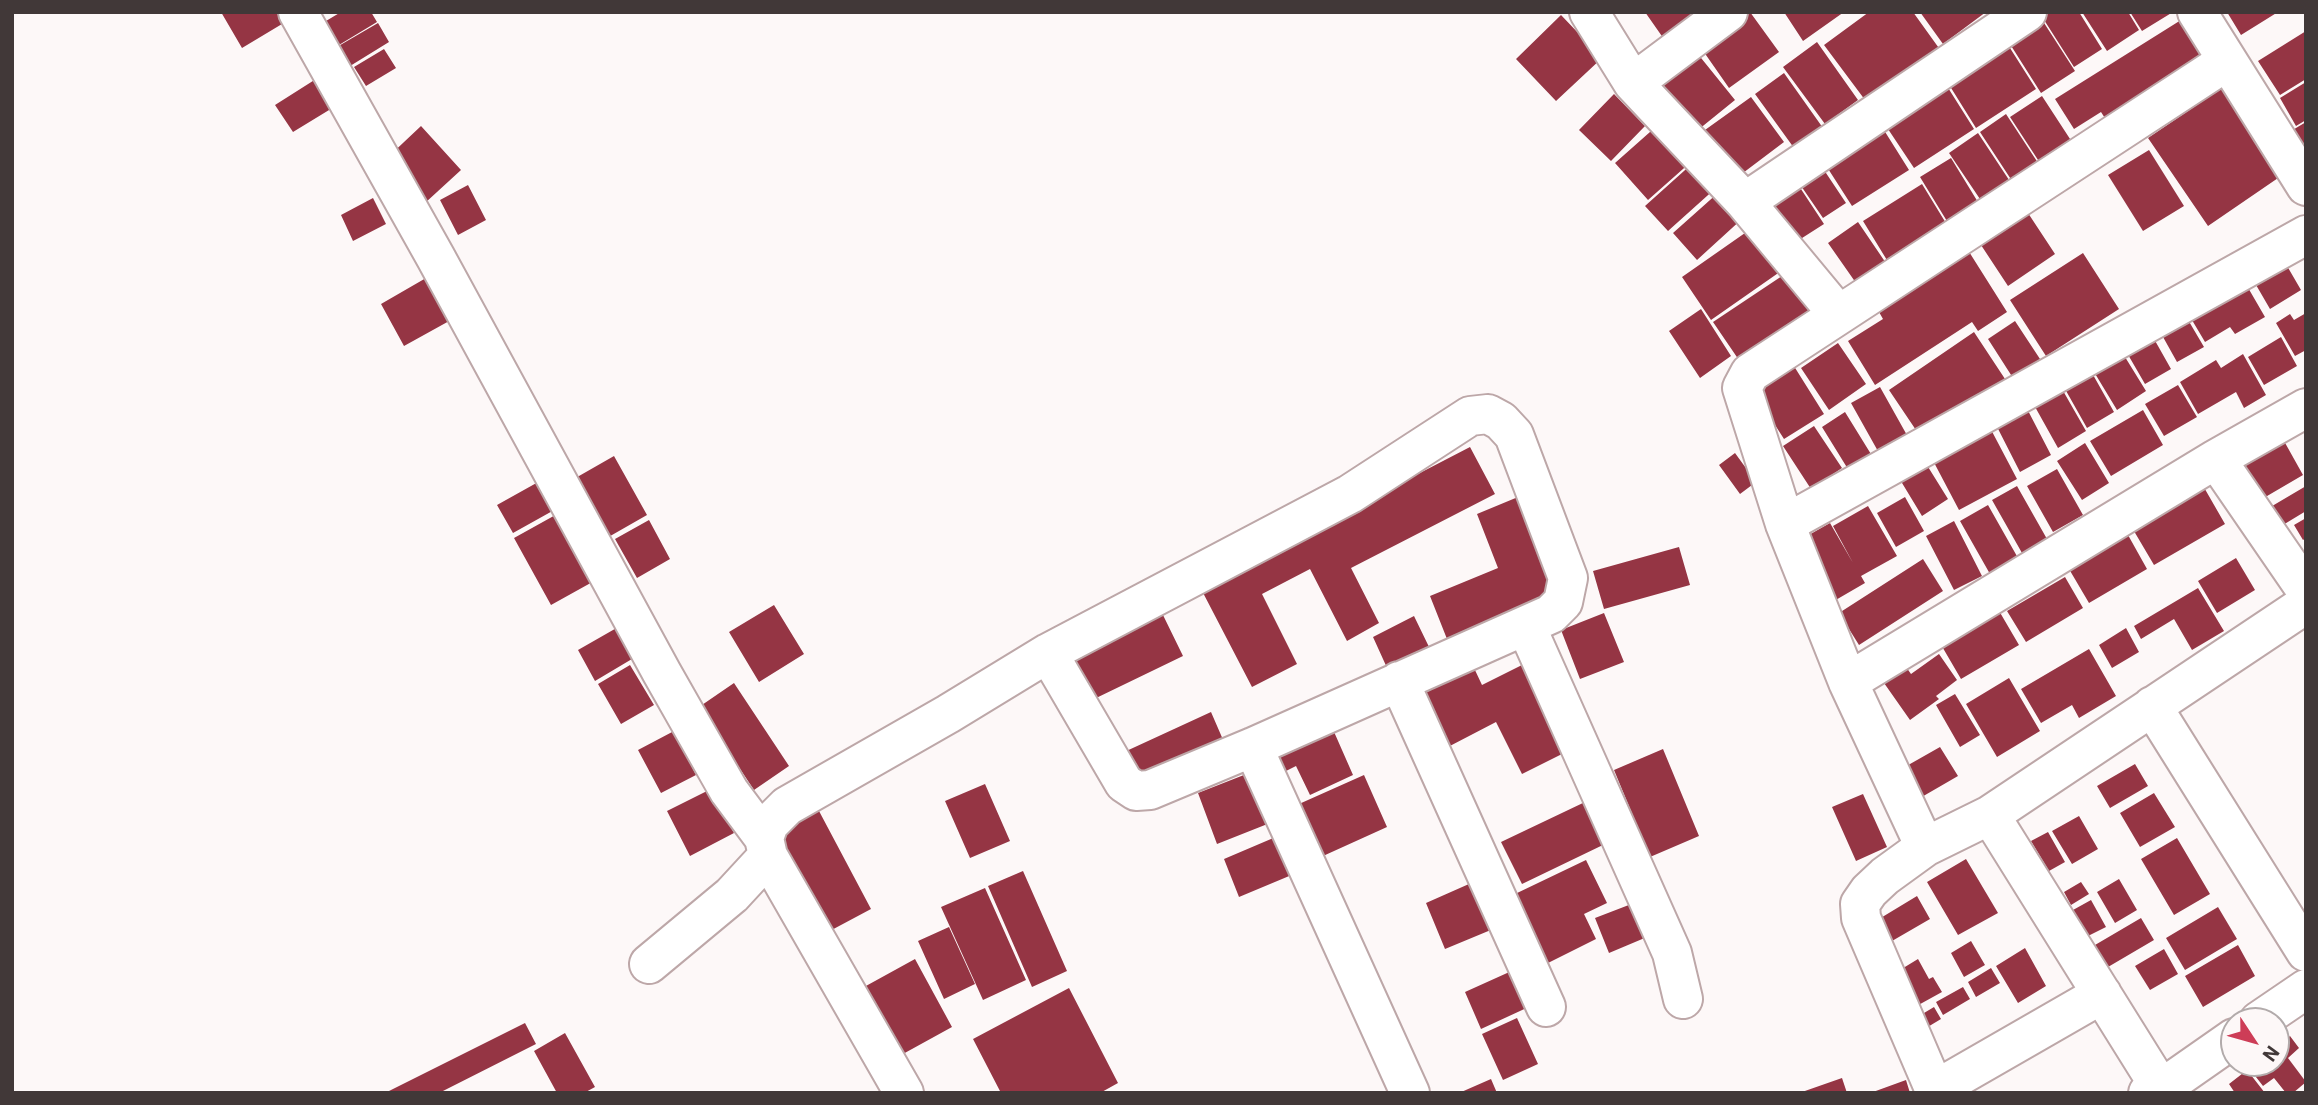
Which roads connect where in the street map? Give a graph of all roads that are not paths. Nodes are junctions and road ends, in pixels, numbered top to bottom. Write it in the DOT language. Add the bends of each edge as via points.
graph roads {
  1 [pos="299,12"];
  2 [pos="1589,12"];
  3 [pos="1728,12"];
  4 [pos="2026,12"];
  5 [pos="2197,12"];
  6 [pos="2227,61"];
  7 [pos="1633,82"];
  8 [pos="2306,186"];
  9 [pos="1745,202"];
  10 [pos="2306,235"];
  11 [pos="1838,314"];
  12 [pos="2306,408"];
  13 [pos="2216,460"];
  14 [pos="1785,524"];
  15 [pos="2306,590"];
  16 [pos="2306,604"];
  17 [pos="1526,626"];
  18 [pos="1048,653"];
  19 [pos="1399,681"];
  20 [pos="1848,681"];
  21 [pos="2152,706"];
  22 [pos="1253,747"];
  23 [pos="1990,816"];
  24 [pos="766,847"];
  25 [pos="1925,848"];
  26 [pos="2306,952"];
  27 [pos="649,964"];
  28 [pos="2305,993"];
  29 [pos="2102,994"];
  30 [pos="1683,999"];
  31 [pos="1546,1007"];
  32 [pos="2282,1007"];
  33 [pos="2220,1047"];
  34 [pos="2155,1091"];
  35 [pos="1935,1092"];
  36 [pos="904,1093"];
  37 [pos="1410,1093"];
  1 -- 24 [label="street" via="675,697"];
  2 -- 7 [label="street"];
  3 -- 7 [label="street"];
  4 -- 9 [label="street"];
  5 -- 6 [label="street"];
  6 -- 8 [label="street"];
  6 -- 11 [label="street"];
  7 -- 9 [label="street"];
  9 -- 11 [label="street"];
  10 -- 14 [label="street"];
  11 -- 14 [label="street" via="1750,373 1742,388"];
  12 -- 13 [label="street"];
  13 -- 15 [label="street"];
  13 -- 20 [label="street"];
  14 -- 20 [label="street"];
  16 -- 21 [label="street"];
  17 -- 18 [label="street" via="1551,614 1563,602 1567,578 1514,435 1488,414 1470,416 1350,494"];
  17 -- 19 [label="street"];
  17 -- 30 [label="street" via="1672,953"];
  18 -- 22 [label="street" via="1129,788 1150,790"];
  18 -- 24 [label="street" via="787,806 769,824"];
  19 -- 22 [label="street"];
  19 -- 31 [label="street"];
  20 -- 25 [label="street"];
  21 -- 23 [label="street"];
  21 -- 26 [label="street"];
  22 -- 37 [label="street"];
  23 -- 25 [label="street"];
  23 -- 29 [label="street"];
  24 -- 27 [label="street" via="732,895"];
  24 -- 36 [label="street"];
  25 -- 35 [label="street" via="1885,876 1860,904 1861,918"];
  28 -- 32 [label="street"];
  29 -- 34 [label="street"];
  29 -- 35 [label="street"];
  33 -- 34 [label="street"];
}
